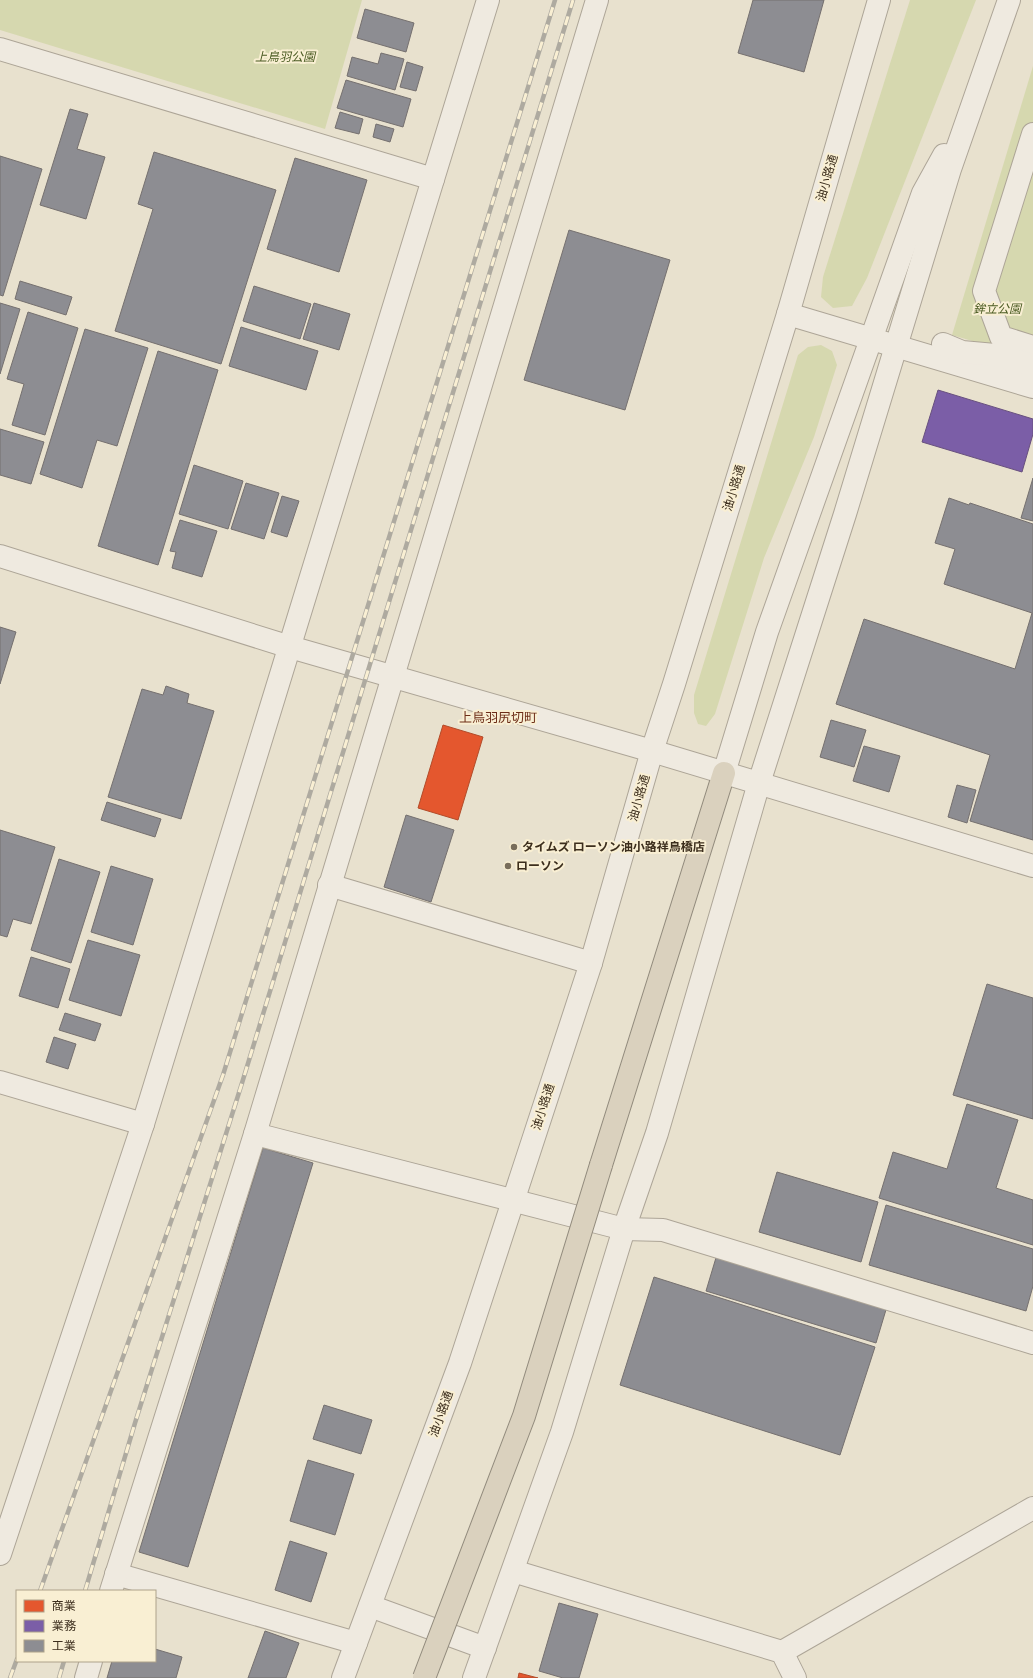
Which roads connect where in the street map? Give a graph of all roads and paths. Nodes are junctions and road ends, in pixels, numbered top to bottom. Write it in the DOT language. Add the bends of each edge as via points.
graph roads {
  1 [pos="488,0"];
  2 [pos="597,0"];
  3 [pos="879,0"];
  4 [pos="1009,0"];
  5 [pos="0,49"];
  6 [pos="976,94"];
  7 [pos="1033,134"];
  8 [pos="433,180"];
  9 [pos="788,314"];
  10 [pos="872,339"];
  11 [pos="941,344"];
  12 [pos="896,346"];
  13 [pos="1033,346"];
  14 [pos="1033,365"];
  15 [pos="1033,387"];
  16 [pos="0,556"];
  17 [pos="290,647"];
  18 [pos="392,677"];
  19 [pos="652,751"];
  20 [pos="724,773"];
  21 [pos="759,783"];
  22 [pos="1033,866"];
  23 [pos="329,885"];
  24 [pos="591,963"];
  25 [pos="0,1082"];
  26 [pos="143,1124"];
  27 [pos="255,1134"];
  28 [pos="513,1200"];
  29 [pos="624,1229"];
  30 [pos="1033,1343"];
  31 [pos="1033,1508"];
  32 [pos="0,1554"];
  33 [pos="513,1571"];
  34 [pos="114,1583"];
  35 [pos="142,1590"];
  36 [pos="156,1593"];
  37 [pos="370,1606"];
  38 [pos="356,1643"];
  39 [pos="485,1648"];
  40 [pos="782,1652"];
  41 [pos="91,1662"];
  42 [pos="86,1678"];
  43 [pos="343,1678"];
  44 [pos="424,1678"];
  45 [pos="474,1678"];
  46 [pos="795,1678"];
  1 -- 8 [label="street"];
  2 -- 18 [label="street"];
  3 -- 9 [label="street, 油小路通"];
  4 -- 6 [label="street"];
  5 -- 8 [label="street"];
  6 -- 10 [label="street" via="923,193"];
  6 -- 12 [label="street" via="950,169"];
  7 -- 13 [label="street" via="984,291 1001,337"];
  8 -- 17 [label="street"];
  9 -- 10 [label="street"];
  9 -- 19 [label="street, 油小路通"];
  10 -- 12 [label="street"];
  10 -- 20 [label="street" via="767,632"];
  11 -- 14 [label="street" via="962,352 995,355"];
  12 -- 15 [label="street"];
  12 -- 21 [label="street"];
  16 -- 17 [label="street"];
  17 -- 18 [label="street"];
  17 -- 26 [label="street"];
  18 -- 19 [label="street"];
  18 -- 23 [label="street"];
  19 -- 20 [label="street"];
  19 -- 24 [label="street, 油小路通"];
  20 -- 21 [label="street"];
  20 -- 44 [label="highway, bridge" via="524,1416"];
  21 -- 22 [label="street"];
  21 -- 29 [label="street" via="659,1125"];
  23 -- 24 [label="street"];
  23 -- 27 [label="street"];
  24 -- 28 [label="street, 油小路通"];
  25 -- 26 [label="street"];
  26 -- 32 [label="street"];
  27 -- 28 [label="street"];
  27 -- 34 [label="street"];
  28 -- 29 [label="street"];
  28 -- 37 [label="street, 油小路通" via="460,1363"];
  29 -- 30 [label="street" via="663,1230"];
  29 -- 33 [label="street" via="562,1432"];
  31 -- 40 [label="street"];
  33 -- 39 [label="street"];
  33 -- 40 [label="street"];
  34 -- 35 [label="street"];
  36 -- 38 [label="street"];
  37 -- 38 [label="street, 油小路通"];
  37 -- 39 [label="street"];
  38 -- 43 [label="street, 油小路通"];
  39 -- 45 [label="street"];
  40 -- 46 [label="street"];
  41 -- 42 [label="street"];
}
